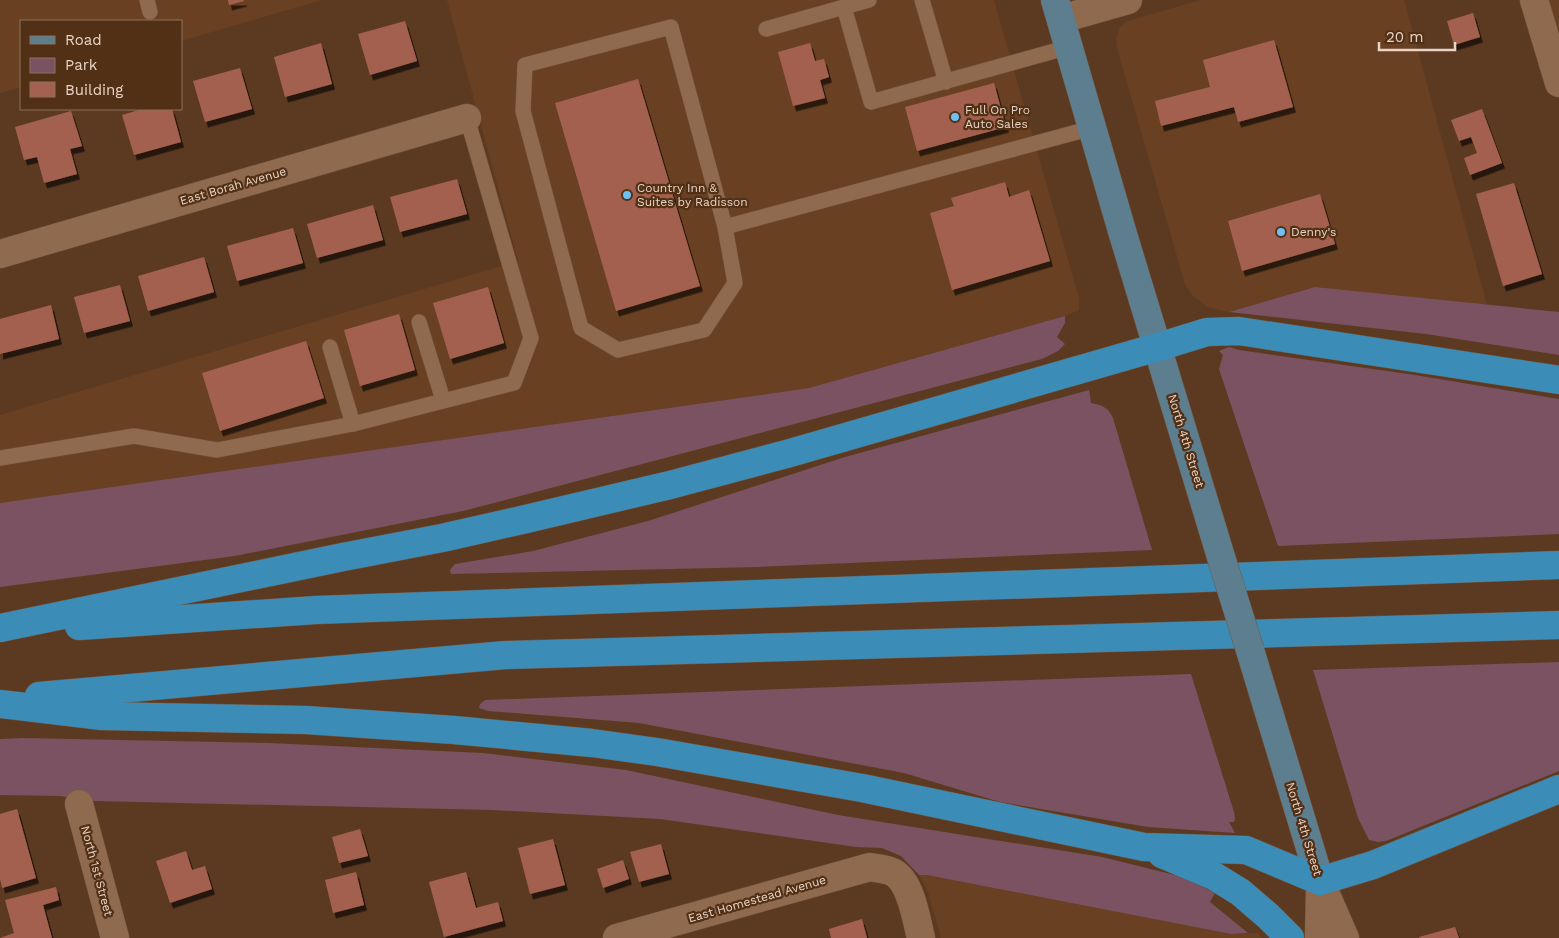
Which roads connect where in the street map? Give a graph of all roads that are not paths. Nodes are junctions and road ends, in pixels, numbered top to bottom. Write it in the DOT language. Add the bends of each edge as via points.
graph roads {
  1 [pos="869,0"];
  2 [pos="922,0"];
  3 [pos="1128,0"];
  4 [pos="1534,0"];
  5 [pos="844,7"];
  6 [pos="1058,10"];
  7 [pos="766,29"];
  8 [pos="1069,48"];
  9 [pos="946,82"];
  10 [pos="1559,83"];
  11 [pos="467,118"];
  12 [pos="1092,128"];
  13 [pos="725,227"];
  14 [pos="0,254"];
  15 [pos="419,322"];
  16 [pos="330,347"];
  17 [pos="1158,347"];
  18 [pos="1559,380"];
  19 [pos="443,400"];
  20 [pos="353,424"];
  21 [pos="0,458"];
  22 [pos="1559,564"];
  23 [pos="1559,625"];
  24 [pos="0,630"];
  25 [pos="0,700"];
  26 [pos="0,704"];
  27 [pos="1559,789"];
  28 [pos="79,804"];
  29 [pos="1144,847"];
  30 [pos="1320,882"];
  31 [pos="115,938"];
  32 [pos="617,938"];
  33 [pos="921,938"];
  34 [pos="1290,938"];
  35 [pos="1319,938"];
  36 [pos="1345,938"];
  1 -- 5 [label="lane"];
  2 -- 9 [label="lane"];
  3 -- 6 [label="street"];
  4 -- 10 [label="street"];
  5 -- 7 [label="lane"];
  5 -- 9 [label="lane" via="871,102"];
  6 -- 8 [label="main road, North 4th Street"];
  8 -- 9 [label="lane"];
  8 -- 12 [label="main road, North 4th Street"];
  11 -- 14 [label="street, East Borah Avenue"];
  11 -- 19 [label="lane" via="531,338 514,383"];
  12 -- 13 [label="lane"];
  12 -- 17 [label="main road, North 4th Street"];
  13 -- 13 [label="lane" via="670,27 525,65 523,111 581,328 618,350 704,330 736,283"];
  15 -- 19 [label="lane"];
  16 -- 20 [label="lane"];
  17 -- 18 [label="highway" via="1207,332 1240,331"];
  17 -- 24 [label="highway" via="661,487 442,538"];
  17 -- 30 [label="main road, North 4th Street, bridge"];
  19 -- 20 [label="lane"];
  20 -- 21 [label="lane" via="217,450 134,436"];
  22 -- 24 [label="highway" via="316,610"];
  23 -- 25 [label="highway" via="506,655"];
  26 -- 29 [label="highway" via="102,716 306,720 592,744 862,788"];
  27 -- 30 [label="highway" via="1373,865"];
  28 -- 31 [label="street, North 1st Street"];
  29 -- 30 [label="highway" via="1246,850"];
  29 -- 34 [label="highway" via="1214,876 1268,916"];
  30 -- 35 [label="street, North 4th Street"];
  30 -- 36 [label="street, North 4th Street"];
  32 -- 33 [label="street, East Homestead Avenue" via="870,867 890,871 903,880"];
}
